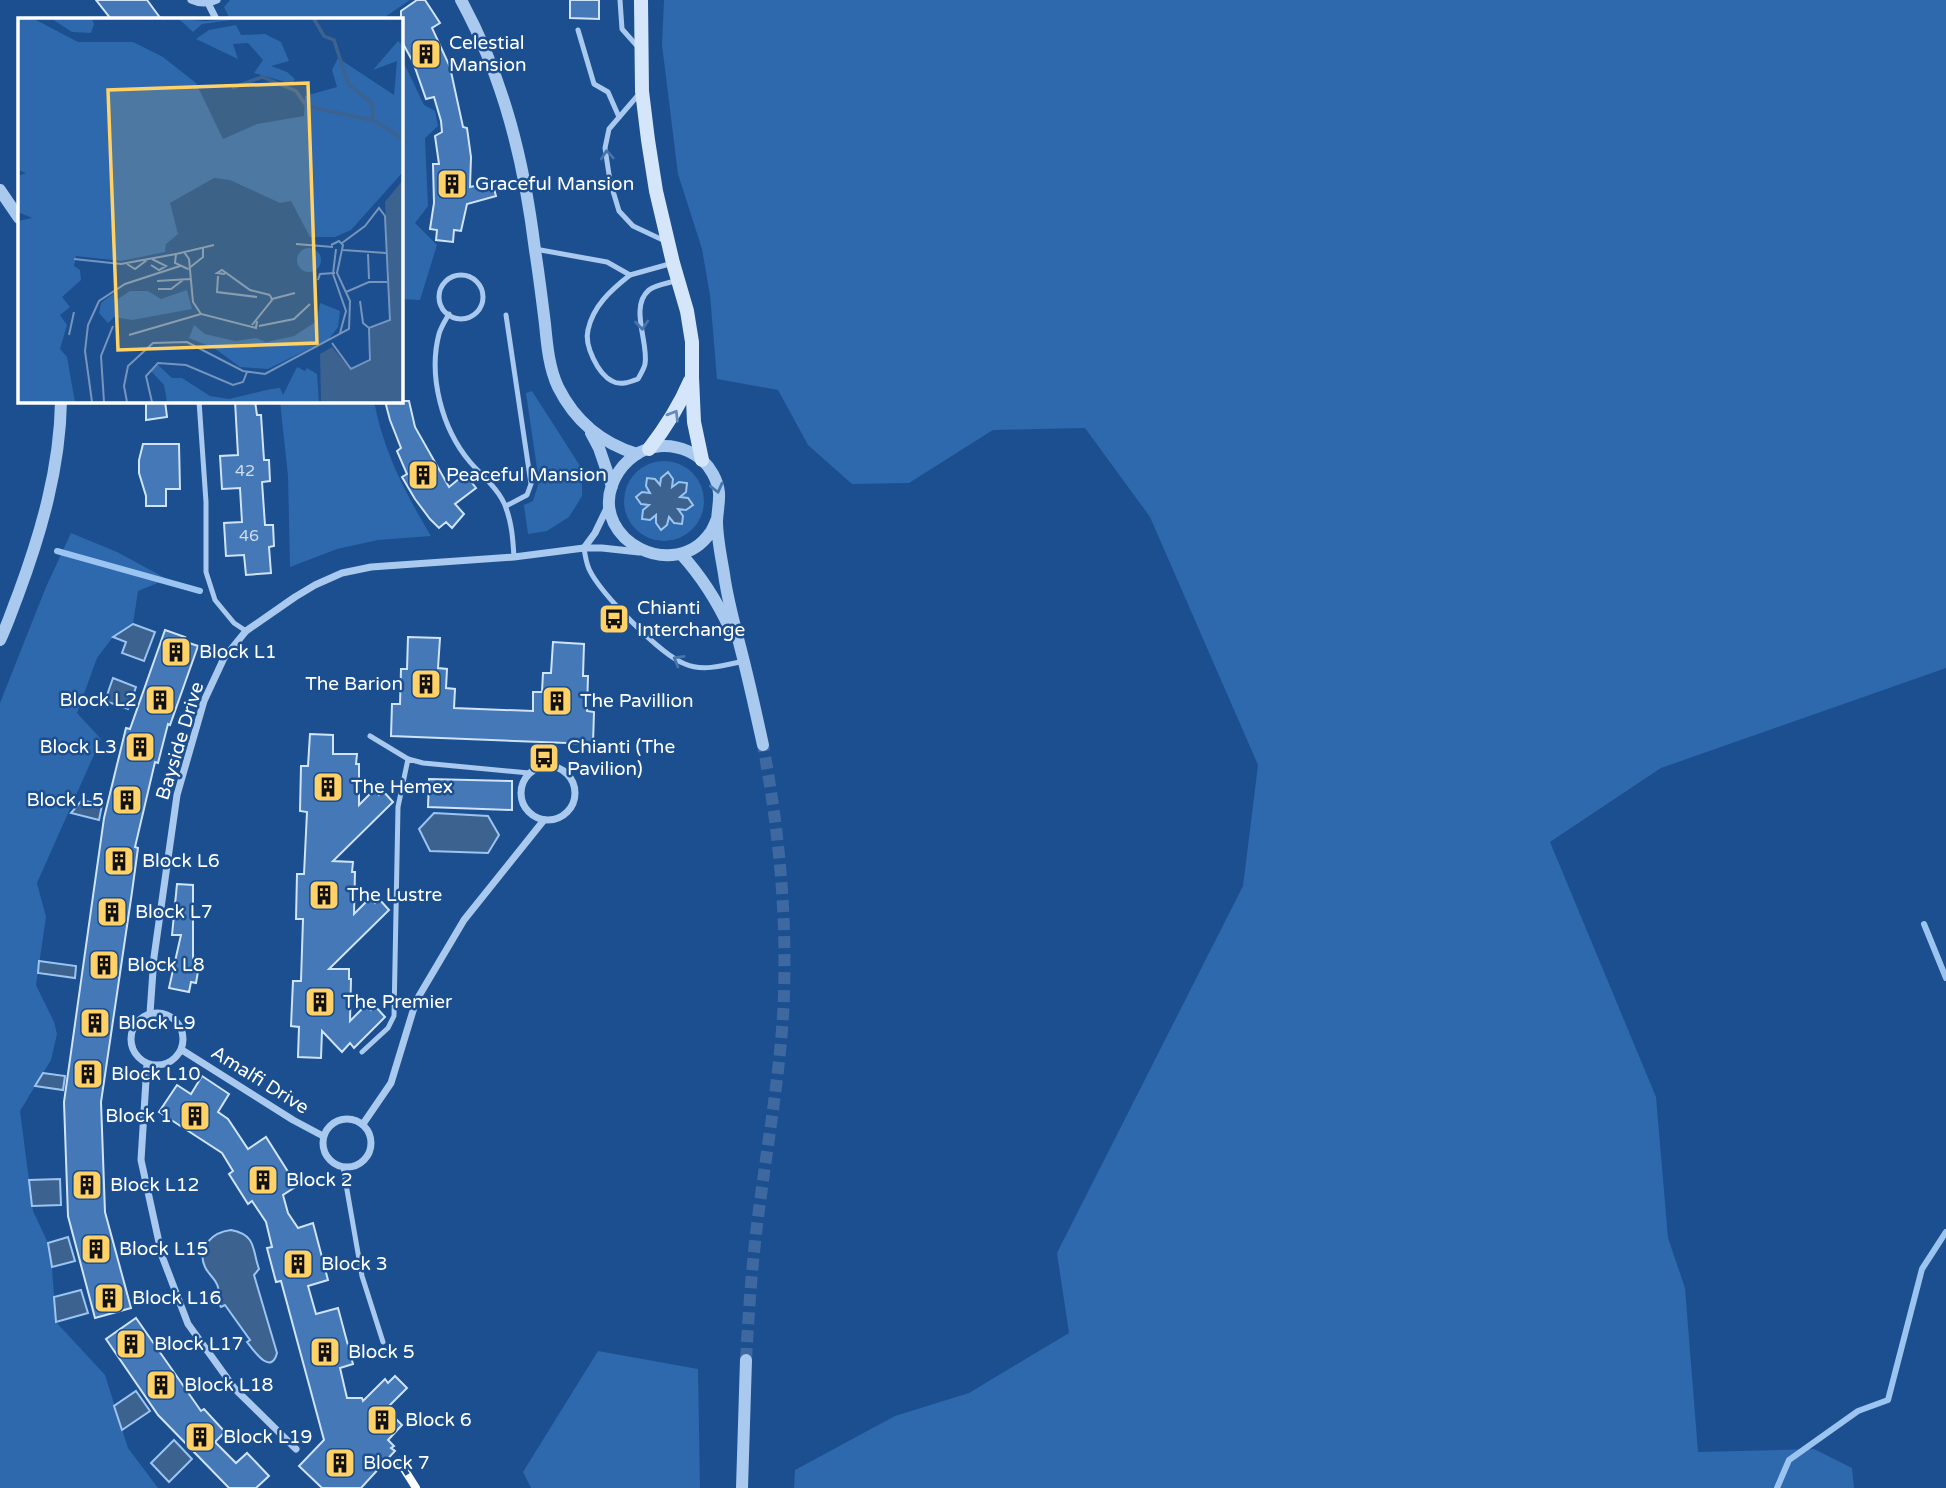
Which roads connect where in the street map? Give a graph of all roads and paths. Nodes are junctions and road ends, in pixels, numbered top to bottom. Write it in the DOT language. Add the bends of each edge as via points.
graph roads {
  1 [pos="191,0"];
  2 [pos="217,0"];
  3 [pos="461,0"];
  4 [pos="620,0"];
  5 [pos="641,0"];
  6 [pos="208,4"];
  7 [pos="215,18"];
  8 [pos="578,30"];
  9 [pos="640,50"];
  10 [pos="642,91"];
  11 [pos="619,117"];
  12 [pos="0,190"];
  13 [pos="18,217"];
  14 [pos="668,243"];
  15 [pos="535,248"];
  16 [pos="673,263"];
  17 [pos="630,275"];
  18 [pos="678,280"];
  19 [pos="449,314"];
  20 [pos="506,316"];
  21 [pos="692,377"];
  22 [pos="61,402"];
  23 [pos="199,402"];
  24 [pos="589,429"];
  25 [pos="643,451"];
  26 [pos="702,460"];
  27 [pos="611,486"];
  28 [pos="609,502"];
  29 [pos="506,506"];
  30 [pos="717,519"];
  31 [pos="584,548"];
  32 [pos="646,553"];
  33 [pos="681,554"];
  34 [pos="514,557"];
  35 [pos="246,631"];
  36 [pos="0,640"];
  37 [pos="744,661"];
  38 [pos="370,736"];
  39 [pos="763,745"];
  40 [pos="408,759"];
  41 [pos="529,773"];
  42 [pos="544,820"];
  43 [pos="150,1013"];
  44 [pos="182,1050"];
  45 [pos="362,1052"];
  46 [pos="147,1064"];
  47 [pos="363,1124"];
  48 [pos="323,1136"];
  49 [pos="343,1167"];
  50 [pos="383,1342"];
  51 [pos="746,1360"];
  52 [pos="296,1450"];
  53 [pos="741,1488"];
  1 -- 6 [label="street"];
  2 -- 6 [label="street"];
  3 -- 15 [label="street" via="495,73 512,125"];
  4 -- 9 [label="lane" via="622,29"];
  5 -- 9 [label="main road"];
  6 -- 7 [label="street"];
  8 -- 11 [label="lane" via="594,84 608,92"];
  9 -- 10 [label="main road"];
  10 -- 11 [label="lane"];
  10 -- 14 [label="main road"];
  14 -- 11 [label="lane, one-way" via="633,226 619,211 605,148 609,129"];
  12 -- 13 [label="street"];
  14 -- 16 [label="main road"];
  15 -- 17 [label="lane" via="607,262"];
  15 -- 24 [label="street" via="556,385"];
  16 -- 17 [label="lane"];
  16 -- 18 [label="main road"];
  18 -- 17 [label="lane, one-way" via="649,290 641,304 645,365 638,379 626,384 613,382 600,370 587,332 594,312"];
  18 -- 21 [label="main road" via="689,321"];
  19 -- 19 [label="lane" via="440,302 442,287 458,275 472,278 481,288 480,308 469,317"];
  19 -- 29 [label="lane" via="439,332 436,358 437,388 445,416 454,440"];
  20 -- 29 [label="lane" via="531,484 527,495"];
  25 -- 21 [label="main road, one-way" via="667,426"];
  21 -- 26 [label="main road"];
  22 -- 36 [label="street" via="56,459 42,524"];
  23 -- 35 [label="lane" via="206,572 215,600"];
  24 -- 25 [label="street" via="613,445"];
  24 -- 27 [label="street"];
  25 -- 26 [label="street" via="674,446"];
  25 -- 27 [label="street" via="627,461"];
  26 -- 30 [label="street, one-way" via="719,487"];
  27 -- 28 [label="street"];
  28 -- 31 [label="street"];
  28 -- 32 [label="street" via="618,529"];
  29 -- 34 [label="lane"];
  30 -- 33 [label="street" via="710,534"];
  30 -- 37 [label="street" via="724,577"];
  31 -- 32 [label="street, Bayside Drive"];
  31 -- 34 [label="street, Bayside Drive"];
  37 -- 31 [label="lane, one-way" via="704,668 674,659 614,603 590,572"];
  32 -- 33 [label="street"];
  33 -- 37 [label="street" via="711,592"];
  34 -- 35 [label="street, Bayside Drive" via="342,573 295,597"];
  35 -- 43 [label="street, Bayside Drive" via="224,658 204,701 177,796"];
  37 -- 39 [label="street"];
  38 -- 40 [label="lane"];
  40 -- 41 [label="lane"];
  40 -- 45 [label="lane" via="398,807 394,1016"];
  41 -- 42 [label="street" via="521,788 524,805"];
  41 -- 42 [label="street" via="542,765 558,767 575,786 568,811"];
  42 -- 47 [label="street" via="464,920 416,1001 390,1083"];
  43 -- 44 [label="street" via="172,1017 179,1024"];
  43 -- 46 [label="street" via="138,1021 131,1036 134,1053"];
  44 -- 46 [label="street" via="171,1062"];
  44 -- 48 [label="street, Amalfi Drive"];
  46 -- 52 [label="street" via="141,1160 162,1256 188,1324 235,1389"];
  47 -- 48 [label="street, Amalfi Drive" via="340,1119"];
  47 -- 49 [label="street" via="371,1137 369,1153 359,1165"];
  48 -- 49 [label="street, Amalfi Drive" via="328,1160"];
  49 -- 50 [label="lane" via="362,1276"];
  51 -- 53 [label="street"];
}
